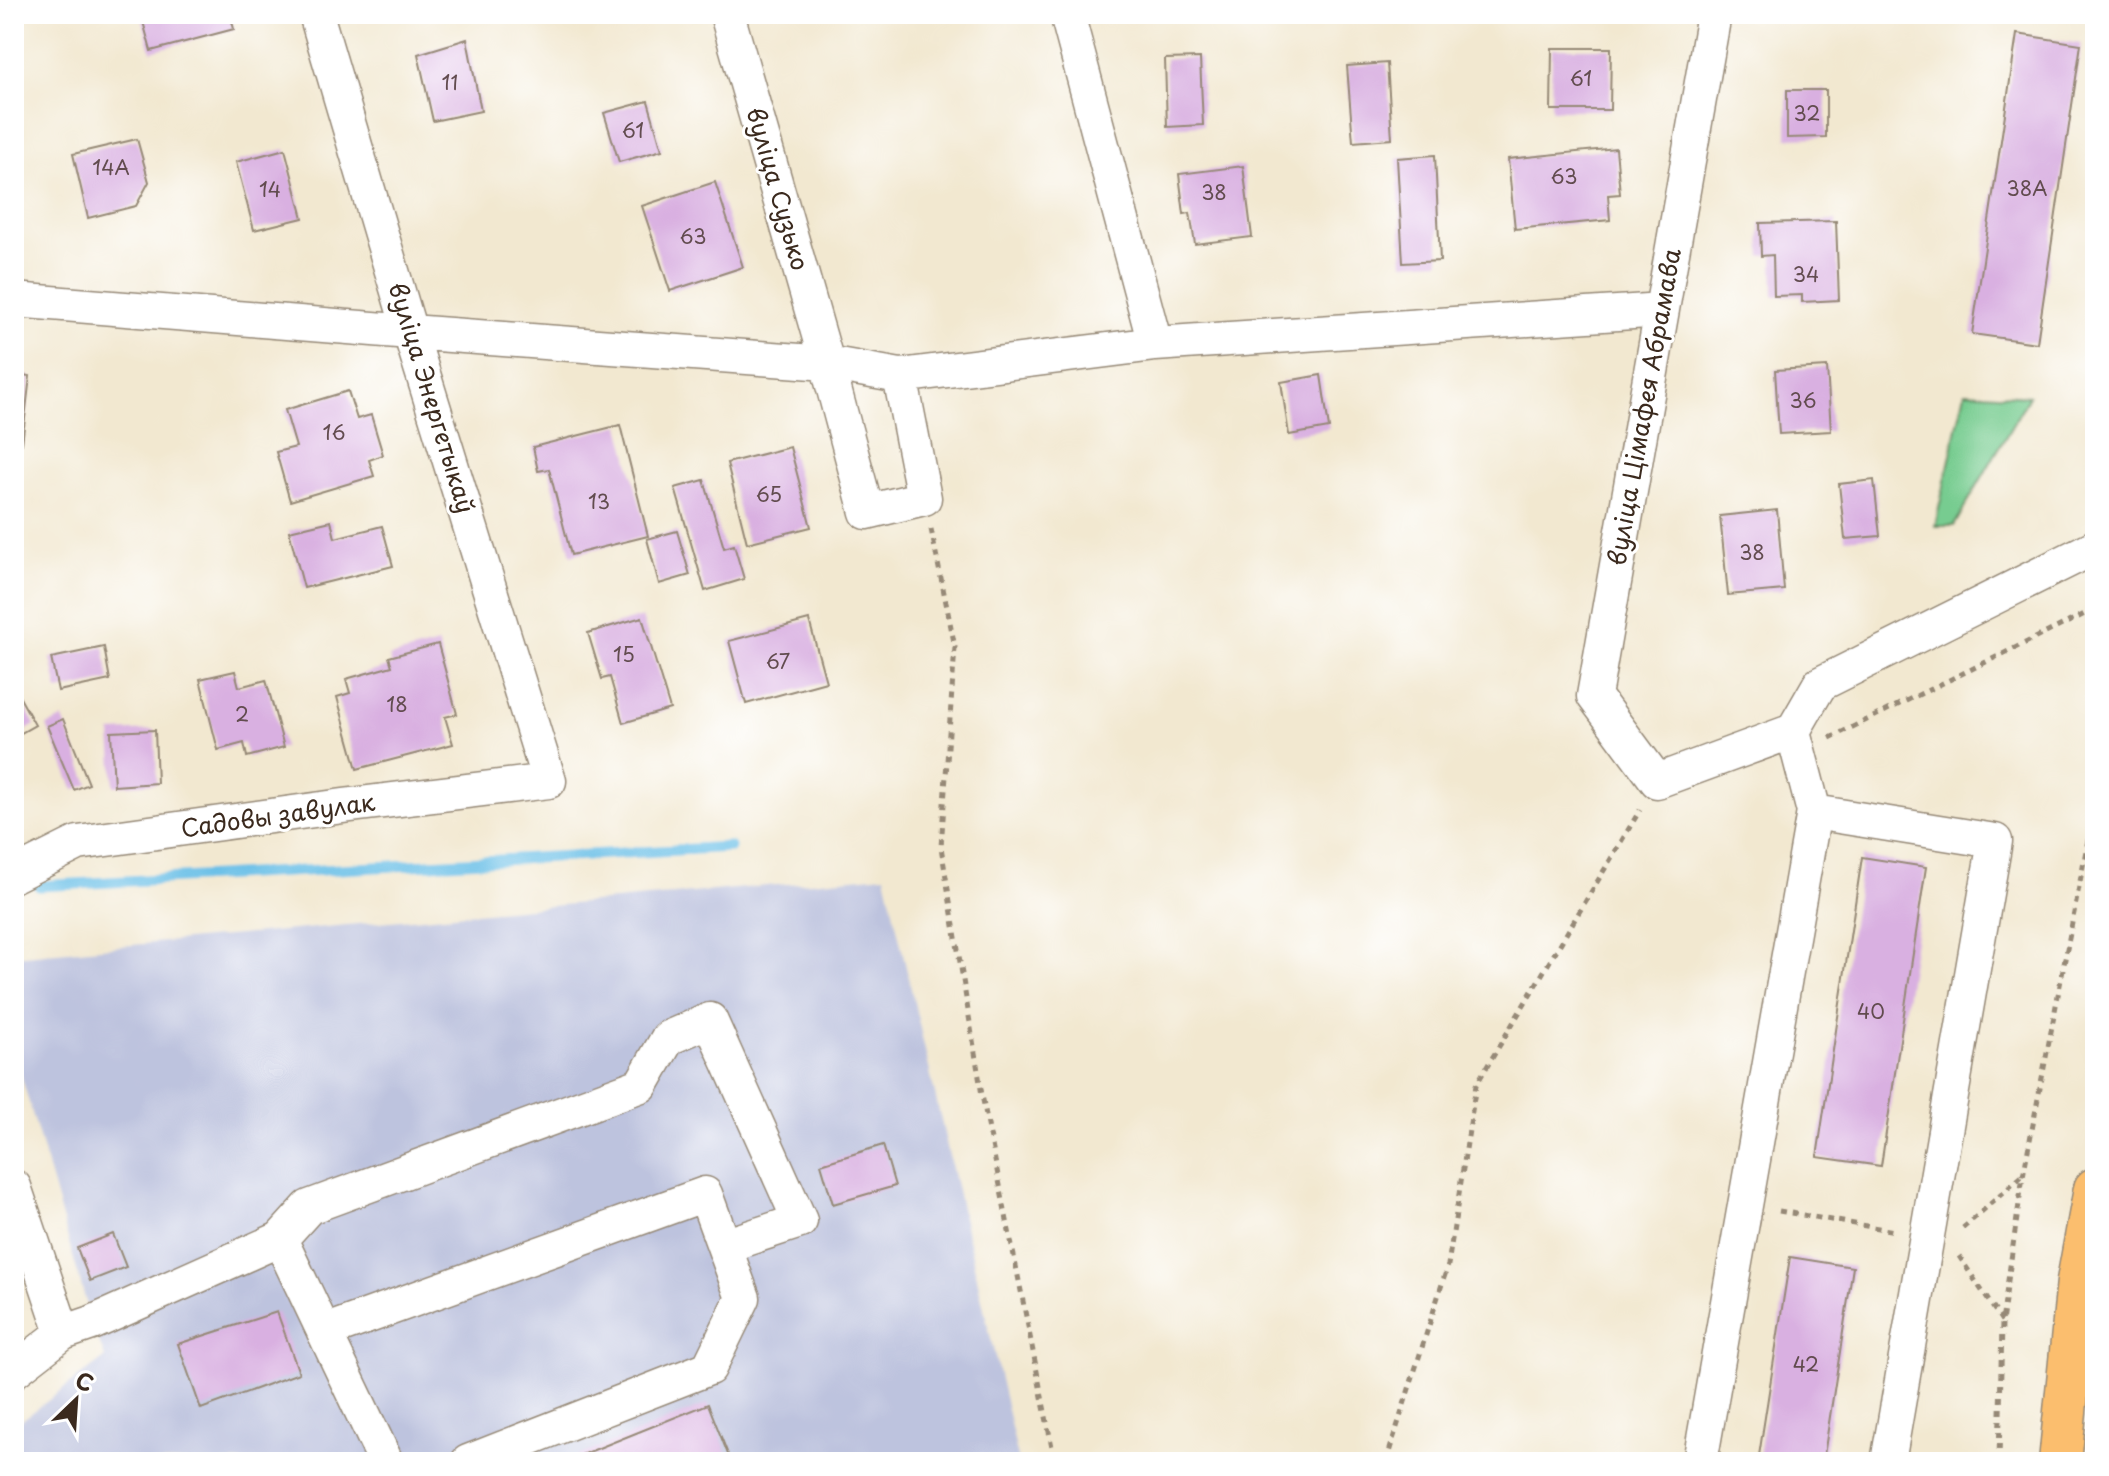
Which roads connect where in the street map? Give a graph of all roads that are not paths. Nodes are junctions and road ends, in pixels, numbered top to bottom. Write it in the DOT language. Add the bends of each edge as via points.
graph roads {
  1 [pos="316,14"];
  2 [pos="727,14"];
  3 [pos="1067,14"];
  4 [pos="1714,14"];
  5 [pos="14,300"];
  6 [pos="1662,310"];
  7 [pos="410,332"];
  8 [pos="1155,344"];
  9 [pos="827,363"];
  10 [pos="900,376"];
  11 [pos="2095,547"];
  12 [pos="1796,742"];
  13 [pos="549,781"];
  14 [pos="1814,812"];
  15 [pos="14,875"];
  16 [pos="14,1187"];
  17 [pos="2095,1189"];
  18 [pos="280,1239"];
  19 [pos="724,1246"];
  20 [pos="324,1332"];
  21 [pos="63,1333"];
  22 [pos="14,1371"];
  23 [pos="386,1462"];
  24 [pos="468,1462"];
  25 [pos="1700,1462"];
  26 [pos="1888,1462"];
  27 [pos="2060,1462"];
  1 -- 7 [label="street, вуліца Энергетыкаў"];
  2 -- 9 [label="street, вуліца Сузько"];
  3 -- 8 [label="street"];
  4 -- 6 [label="street, вуліца Цімафея Абрамава"];
  5 -- 7 [label="street"];
  6 -- 8 [label="street"];
  6 -- 12 [label="street, вуліца Цімафея Абрамава" via="1594,696 1657,781"];
  7 -- 9 [label="street"];
  7 -- 13 [label="street, вуліца Энергетыкаў"];
  8 -- 10 [label="street"];
  9 -- 10 [label="street"];
  9 -- 10 [label="street, вуліца Сузько" via="867,512 924,498"];
  11 -- 12 [label="street" via="1820,684"];
  12 -- 14 [label="street"];
  13 -- 15 [label="street, Садовы завулак" via="78,843"];
  14 -- 25 [label="street"];
  14 -- 26 [label="street" via="1995,841"];
  16 -- 21 [label="street"];
  17 -- 27 [label="main road" via="2078,1281"];
  18 -- 19 [label="street" via="309,1207 641,1085 668,1038 710,1020 800,1221"];
  18 -- 20 [label="street"];
  18 -- 21 [label="street"];
  19 -- 20 [label="street" via="705,1194"];
  19 -- 24 [label="street" via="743,1298 709,1368"];
  20 -- 23 [label="street"];
  21 -- 22 [label="street"];
}
